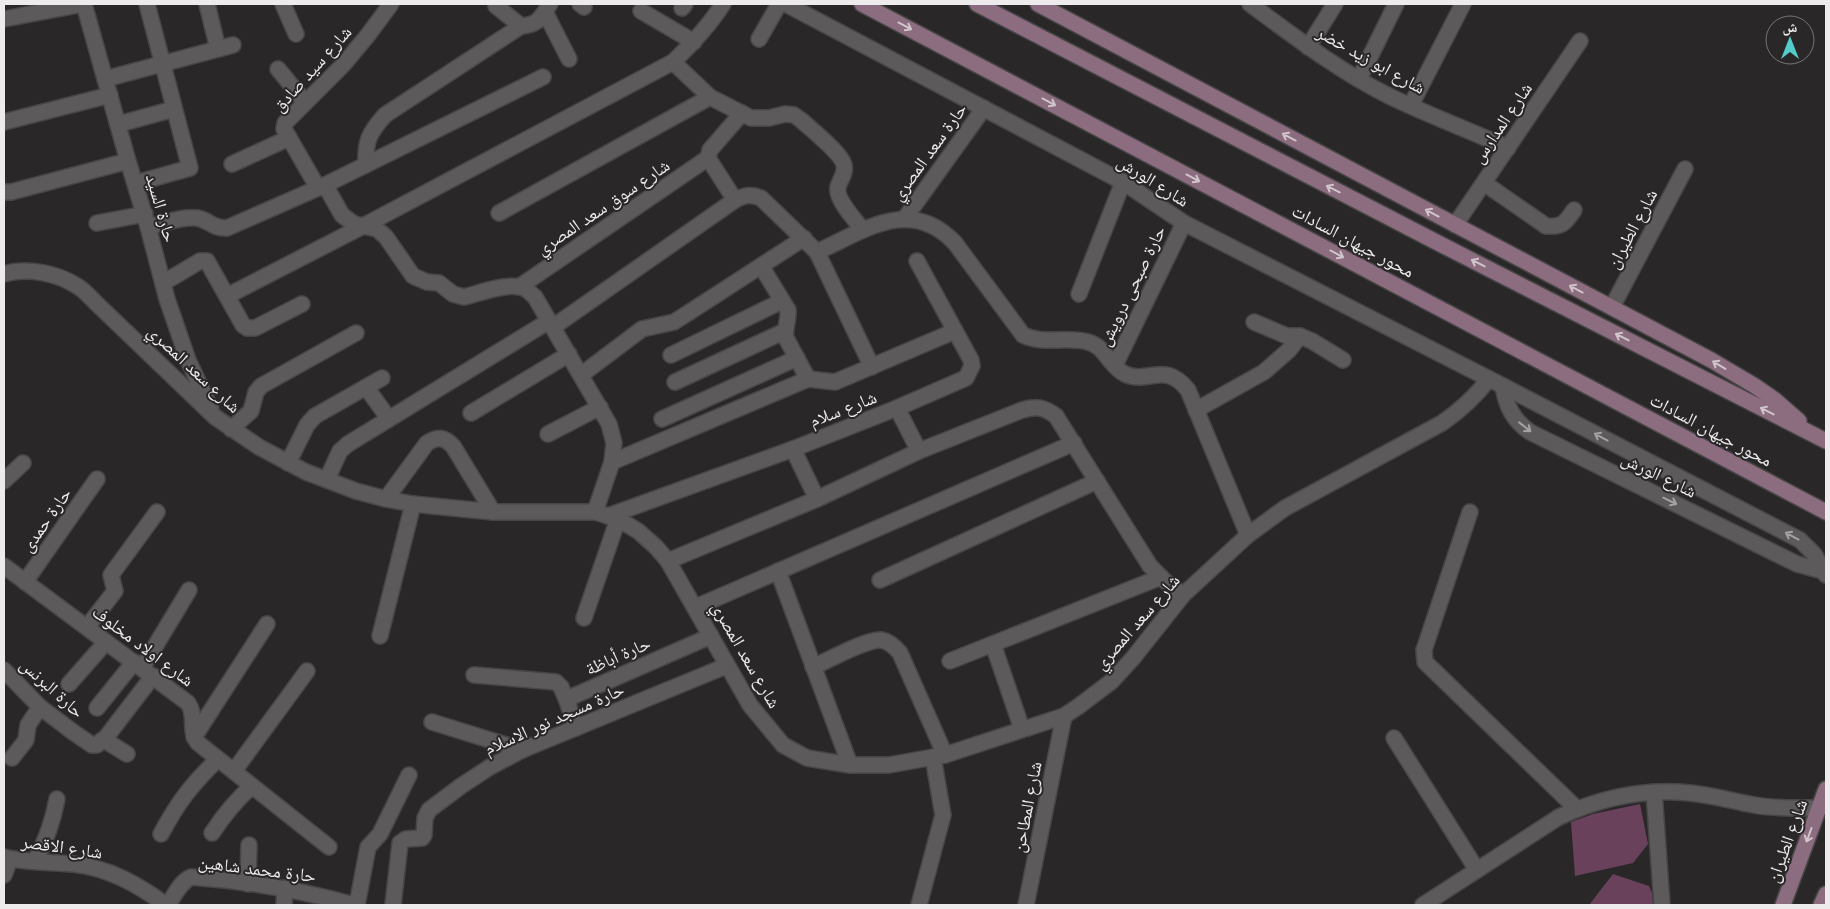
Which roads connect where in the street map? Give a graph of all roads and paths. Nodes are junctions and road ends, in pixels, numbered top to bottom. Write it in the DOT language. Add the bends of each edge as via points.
graph roads {
  1 [pos="84,4"];
  2 [pos="147,4"];
  3 [pos="207,4"];
  4 [pos="283,4"];
  5 [pos="391,4"];
  6 [pos="723,4"];
  7 [pos="779,4"];
  8 [pos="786,4"];
  9 [pos="862,4"];
  10 [pos="977,4"];
  11 [pos="1038,4"];
  12 [pos="1250,4"];
  13 [pos="1334,4"];
  14 [pos="1396,4"];
  15 [pos="1463,4"];
  16 [pos="496,6"];
  17 [pos="547,8"];
  18 [pos="641,11"];
  19 [pos="4,19"];
  20 [pos="521,26"];
  21 [pos="296,34"];
  22 [pos="759,39"];
  23 [pos="1580,40"];
  24 [pos="694,42"];
  25 [pos="1308,47"];
  26 [pos="569,59"];
  27 [pos="673,62"];
  28 [pos="162,64"];
  29 [pos="278,69"];
  30 [pos="543,77"];
  31 [pos="105,79"];
  32 [pos="1359,79"];
  33 [pos="110,96"];
  34 [pos="710,96"];
  35 [pos="305,102"];
  36 [pos="1411,106"];
  37 [pos="984,108"];
  38 [pos="174,109"];
  39 [pos="742,113"];
  40 [pos="4,122"];
  41 [pos="118,124"];
  42 [pos="290,138"];
  43 [pos="1508,148"];
  44 [pos="708,158"];
  45 [pos="128,161"];
  46 [pos="232,164"];
  47 [pos="366,165"];
  48 [pos="1685,169"];
  49 [pos="1123,182"];
  50 [pos="136,183"];
  51 [pos="1484,183"];
  52 [pos="321,187"];
  53 [pos="4,192"];
  54 [pos="735,200"];
  55 [pos="1574,210"];
  56 [pos="499,213"];
  57 [pos="905,218"];
  58 [pos="146,220"];
  59 [pos="97,223"];
  60 [pos="1184,223"];
  61 [pos="365,225"];
  62 [pos="1455,225"];
  63 [pos="863,230"];
  64 [pos="804,238"];
  65 [pos="818,252"];
  66 [pos="917,261"];
  67 [pos="761,266"];
  68 [pos="4,274"];
  69 [pos="163,283"];
  70 [pos="519,287"];
  71 [pos="1079,294"];
  72 [pos="227,296"];
  73 [pos="782,301"];
  74 [pos="302,304"];
  75 [pos="1612,307"];
  76 [pos="1254,322"];
  77 [pos="551,324"];
  78 [pos="785,331"];
  79 [pos="955,331"];
  80 [pos="356,333"];
  81 [pos="1300,336"];
  82 [pos="569,354"];
  83 [pos="671,355"];
  84 [pos="797,358"];
  85 [pos="1343,360"];
  86 [pos="1115,365"];
  87 [pos="872,367"];
  88 [pos="581,375"];
  89 [pos="382,378"];
  90 [pos="808,379"];
  91 [pos="1489,379"];
  92 [pos="675,382"];
  93 [pos="1503,386"];
  94 [pos="366,387"];
  95 [pos="600,407"];
  96 [pos="897,408"];
  97 [pos="1196,410"];
  98 [pos="471,413"];
  99 [pos="215,417"];
  100 [pos="389,419"];
  101 [pos="662,419"];
  102 [pos="231,429"];
  103 [pos="548,434"];
  104 [pos="1820,438"];
  105 [pos="1074,443"];
  106 [pos="793,449"];
  107 [pos="919,451"];
  108 [pos="612,462"];
  109 [pos="23,463"];
  110 [pos="288,463"];
  111 [pos="97,480"];
  112 [pos="327,480"];
  113 [pos="4,481"];
  114 [pos="1097,481"];
  115 [pos="386,499"];
  116 [pos="817,499"];
  117 [pos="413,504"];
  118 [pos="157,512"];
  119 [pos="493,512"];
  120 [pos="1470,512"];
  121 [pos="1826,512"];
  122 [pos="607,516"];
  123 [pos="1248,535"];
  124 [pos="668,561"];
  125 [pos="4,566"];
  126 [pos="778,572"];
  127 [pos="1825,573"];
  128 [pos="1161,577"];
  129 [pos="880,580"];
  130 [pos="26,582"];
  131 [pos="189,590"];
  132 [pos="1184,595"];
  133 [pos="696,608"];
  134 [pos="584,618"];
  135 [pos="267,624"];
  136 [pos="87,627"];
  137 [pos="380,636"];
  138 [pos="711,636"];
  139 [pos="106,642"];
  140 [pos="993,644"];
  141 [pos="950,661"];
  142 [pos="726,666"];
  143 [pos="813,667"];
  144 [pos="143,669"];
  145 [pos="4,670"];
  146 [pos="307,671"];
  147 [pos="474,675"];
  148 [pos="69,684"];
  149 [pos="567,701"];
  150 [pos="40,707"];
  151 [pos="97,708"];
  152 [pos="1064,716"];
  153 [pos="432,722"];
  154 [pos="576,728"];
  155 [pos="1022,729"];
  156 [pos="194,737"];
  157 [pos="1394,738"];
  158 [pos="104,740"];
  159 [pos="522,750"];
  160 [pos="127,754"];
  161 [pos="939,756"];
  162 [pos="12,758"];
  163 [pos="218,759"];
  164 [pos="850,765"];
  165 [pos="234,772"];
  166 [pos="409,775"];
  167 [pos="252,786"];
  168 [pos="1826,789"];
  169 [pos="1654,792"];
  170 [pos="57,799"];
  171 [pos="1819,808"];
  172 [pos="1578,809"];
  173 [pos="212,833"];
  174 [pos="161,834"];
  175 [pos="248,845"];
  176 [pos="329,847"];
  177 [pos="7,858"];
  178 [pos="35,861"];
  179 [pos="1477,870"];
  180 [pos="4,875"];
  181 [pos="248,884"];
  182 [pos="285,888"];
  183 [pos="1826,894"];
  184 [pos="167,905"];
  185 [pos="284,905"];
  186 [pos="355,905"];
  187 [pos="393,905"];
  188 [pos="919,905"];
  189 [pos="1026,905"];
  190 [pos="1423,905"];
  191 [pos="1662,905"];
  192 [pos="1783,905"];
  193 [pos="1821,905"];
  1 -- 19 [label="street"];
  1 -- 31 [label="street, حارة السيد"];
  2 -- 28 [label="street"];
  3 -- 28 [label="street" via="225,47"];
  4 -- 21 [label="street"];
  5 -- 35 [label="street, شارع سيد صادق" via="343,65"];
  6 -- 24 [label="street"];
  7 -- 22 [label="street"];
  8 -- 37 [label="street, شارع الورش"];
  9 -- 121 [label="main road, محور جيهان السادات, one-way"];
  104 -- 10 [label="main road, محور جيهان السادات, one-way"];
  62 -- 11 [label="main road, one-way"];
  12 -- 25 [label="street, شارع ابو زيد خضر"];
  13 -- 25 [label="street"];
  14 -- 32 [label="street"];
  15 -- 36 [label="street"];
  16 -- 20 [label="street"];
  17 -- 20 [label="street" via="539,21"];
  17 -- 26 [label="street"];
  18 -- 24 [label="street"];
  20 -- 47 [label="street" via="385,115 372,129 366,146"];
  23 -- 43 [label="street, شارع المدارس"];
  24 -- 27 [label="street"];
  25 -- 32 [label="street, شارع ابو زيد خضر"];
  27 -- 34 [label="street"];
  27 -- 61 [label="street"];
  28 -- 31 [label="street"];
  28 -- 38 [label="street"];
  29 -- 35 [label="street"];
  30 -- 47 [label="street"];
  31 -- 33 [label="street, حارة السيد"];
  32 -- 36 [label="street, شارع ابو زيد خضر"];
  33 -- 40 [label="street"];
  33 -- 41 [label="street, حارة السيد"];
  34 -- 39 [label="street"];
  34 -- 56 [label="street"];
  35 -- 42 [label="street, شارع سيد صادق" via="284,123"];
  36 -- 43 [label="street, شارع ابو زيد خضر"];
  37 -- 49 [label="street, شارع الورش"];
  37 -- 57 [label="street, حارة سعد المصري"];
  38 -- 41 [label="street"];
  38 -- 50 [label="street" via="190,168"];
  39 -- 44 [label="street" via="710,150"];
  39 -- 63 [label="street" via="760,119 794,115 840,156 844,174 838,187 839,197"];
  41 -- 45 [label="street, حارة السيد"];
  42 -- 46 [label="street"];
  42 -- 52 [label="street, شارع سيد صادق"];
  43 -- 51 [label="street, شارع المدارس"];
  44 -- 54 [label="street"];
  44 -- 70 [label="street, شارع سوق سعد المصري"];
  45 -- 50 [label="street, حارة السيد"];
  45 -- 53 [label="street"];
  47 -- 52 [label="street"];
  48 -- 75 [label="street, شارع الطيران"];
  49 -- 60 [label="street, شارع الورش"];
  49 -- 71 [label="street"];
  50 -- 58 [label="street, حارة السيد"];
  51 -- 55 [label="street" via="1546,226 1557,227"];
  51 -- 62 [label="street, شارع المدارس"];
  52 -- 58 [label="street" via="227,228 214,227 194,217"];
  52 -- 61 [label="street, شارع سيد صادق" via="342,215 354,224"];
  54 -- 64 [label="street" via="746,195 761,198"];
  54 -- 77 [label="street"];
  57 -- 63 [label="street"];
  57 -- 86 [label="street" via="933,225 945,233 1023,335 1040,340 1089,342"];
  58 -- 59 [label="street"];
  58 -- 69 [label="street, حارة السيد"];
  60 -- 86 [label="street, حارة صبحى درويش"];
  60 -- 91 [label="street, شارع الورش"];
  61 -- 70 [label="street, شارع سيد صادق" via="386,237 413,276 439,283 458,296"];
  61 -- 72 [label="street"];
  75 -- 62 [label="main road, one-way"];
  63 -- 65 [label="street"];
  64 -- 65 [label="street"];
  64 -- 67 [label="street"];
  65 -- 87 [label="street"];
  66 -- 79 [label="street, شارع سلام"];
  67 -- 73 [label="street"];
  67 -- 88 [label="street" via="674,322 642,329"];
  68 -- 99 [label="street, شارع سعد المصري" via="31,271 55,275 77,286"];
  69 -- 72 [label="street" via="200,261 207,261"];
  69 -- 99 [label="street, حارة السيد" via="188,360"];
  70 -- 77 [label="street" via="527,289 535,297"];
  72 -- 74 [label="street" via="243,325 251,329"];
  73 -- 78 [label="street" via="789,317"];
  73 -- 83 [label="street"];
  104 -- 75 [label="main road, one-way" via="1755,386"];
  76 -- 81 [label="street" via="1287,336"];
  77 -- 82 [label="street"];
  77 -- 100 [label="street"];
  78 -- 84 [label="street"];
  78 -- 92 [label="street"];
  79 -- 87 [label="street"];
  79 -- 96 [label="street, شارع سلام" via="971,360 972,366 966,378"];
  80 -- 102 [label="street" via="261,386 251,411"];
  81 -- 85 [label="street"];
  81 -- 97 [label="street" via="1278,362 1264,372"];
  82 -- 88 [label="street"];
  82 -- 98 [label="street"];
  84 -- 90 [label="street"];
  84 -- 101 [label="street"];
  86 -- 97 [label="street" via="1130,375 1172,376 1188,390"];
  87 -- 90 [label="street" via="835,382"];
  88 -- 95 [label="street"];
  89 -- 94 [label="street"];
  90 -- 108 [label="street"];
  91 -- 93 [label="street, شارع الورش"];
  91 -- 123 [label="street, شارع سعد المصري" via="1475,397 1442,424 1285,508"];
  127 -- 93 [label="street, شارع الورش, one-way" via="1814,554 1800,540"];
  93 -- 127 [label="street, شارع الورش, one-way" via="1504,397 1514,417 1530,432 1797,564"];
  94 -- 100 [label="street"];
  94 -- 110 [label="street" via="315,416"];
  95 -- 103 [label="street"];
  95 -- 108 [label="street" via="612,433"];
  96 -- 106 [label="street, شارع سلام"];
  96 -- 107 [label="street"];
  97 -- 123 [label="street"];
  99 -- 102 [label="street, شارع سعد المصري"];
  100 -- 112 [label="street" via="340,451"];
  102 -- 110 [label="street, شارع سعد المصري"];
  105 -- 107 [label="street" via="1056,416 1035,406"];
  105 -- 114 [label="street"];
  105 -- 126 [label="street"];
  106 -- 116 [label="street"];
  106 -- 122 [label="street, شارع سلام"];
  107 -- 116 [label="street"];
  108 -- 122 [label="street"];
  109 -- 113 [label="street"];
  110 -- 112 [label="street, شارع سعد المصري"];
  111 -- 130 [label="street, حارة حمدى"];
  112 -- 115 [label="street, شارع سعد المصري"];
  114 -- 128 [label="street" via="1138,549"];
  114 -- 129 [label="street"];
  115 -- 117 [label="street, شارع سعد المصري"];
  115 -- 119 [label="street" via="427,444 436,438 446,438"];
  116 -- 124 [label="street"];
  117 -- 119 [label="street, شارع سعد المصري"];
  117 -- 137 [label="street"];
  118 -- 136 [label="street" via="111,575 114,591"];
  119 -- 122 [label="street, شارع سعد المصري"];
  120 -- 172 [label="street" via="1424,650 1426,662"];
  122 -- 124 [label="street, شارع سعد المصري" via="638,531"];
  122 -- 134 [label="street"];
  123 -- 132 [label="street, شارع سعد المصري"];
  124 -- 133 [label="street, شارع سعد المصري"];
  125 -- 130 [label="street, شارع اولاد مخلوف"];
  126 -- 133 [label="street"];
  126 -- 143 [label="street"];
  128 -- 132 [label="street"];
  128 -- 140 [label="street"];
  130 -- 136 [label="street, شارع اولاد مخلوف"];
  131 -- 144 [label="street"];
  132 -- 152 [label="street, شارع سعد المصري" via="1112,681"];
  133 -- 138 [label="street, شارع سعد المصري"];
  135 -- 156 [label="street"];
  136 -- 139 [label="street, شارع اولاد مخلوف"];
  138 -- 142 [label="street, شارع سعد المصري"];
  138 -- 149 [label="street, حارة أباظة"];
  139 -- 144 [label="street, شارع اولاد مخلوف"];
  139 -- 148 [label="street"];
  140 -- 141 [label="street"];
  140 -- 155 [label="street"];
  142 -- 154 [label="street, حارة مسجد نور الاسلام"];
  142 -- 164 [label="street, شارع سعد المصري" via="750,705 783,746 807,758"];
  143 -- 161 [label="street" via="870,642 881,640 892,644 900,653"];
  143 -- 164 [label="street"];
  144 -- 151 [label="street"];
  144 -- 156 [label="street, شارع اولاد مخلوف" via="188,703 194,716"];
  144 -- 158 [label="street"];
  145 -- 150 [label="street, حارة البرنس"];
  146 -- 165 [label="street"];
  147 -- 149 [label="street" via="556,682"];
  149 -- 154 [label="street"];
  150 -- 158 [label="street, حارة البرنس" via="92,745"];
  150 -- 162 [label="street" via="28,725 26,740"];
  152 -- 155 [label="street, شارع سعد المصري"];
  152 -- 189 [label="street, شارع المطاحن"];
  153 -- 159 [label="street"];
  154 -- 159 [label="street, حارة مسجد نور الاسلام"];
  155 -- 161 [label="street, شارع سعد المصري"];
  156 -- 163 [label="street"];
  157 -- 179 [label="street"];
  158 -- 160 [label="street, حارة البرنس"];
  159 -- 187 [label="street, حارة مسجد نور الاسلام" via="468,781 429,810 422,838 406,839 400,843"];
  161 -- 164 [label="street, شارع سعد المصري" via="889,765"];
  161 -- 188 [label="street" via="943,815"];
  163 -- 165 [label="street"];
  163 -- 174 [label="street" via="195,781"];
  165 -- 167 [label="street"];
  166 -- 186 [label="street" via="380,834 368,847"];
  167 -- 173 [label="street" via="223,815"];
  167 -- 176 [label="street"];
  168 -- 171 [label="main road, شارع الطيران"];
  169 -- 171 [label="street" via="1688,792 1781,808"];
  169 -- 172 [label="street" via="1615,797"];
  169 -- 191 [label="street"];
  170 -- 178 [label="street" via="46,841"];
  171 -- 192 [label="main road, شارع الطيران, one-way"];
  172 -- 179 [label="street"];
  175 -- 181 [label="street"];
  177 -- 178 [label="street, شارع الاقصر"];
  177 -- 180 [label="street"];
  178 -- 184 [label="street, شارع الاقصر" via="74,864 105,871 140,886"];
  179 -- 190 [label="street"];
  181 -- 182 [label="street, حارة محمد شاهين"];
  181 -- 184 [label="street, حارة محمد شاهين" via="190,877"];
  182 -- 185 [label="street"];
  182 -- 186 [label="street, حارة محمد شاهين"];
  183 -- 193 [label="main road"];
}
